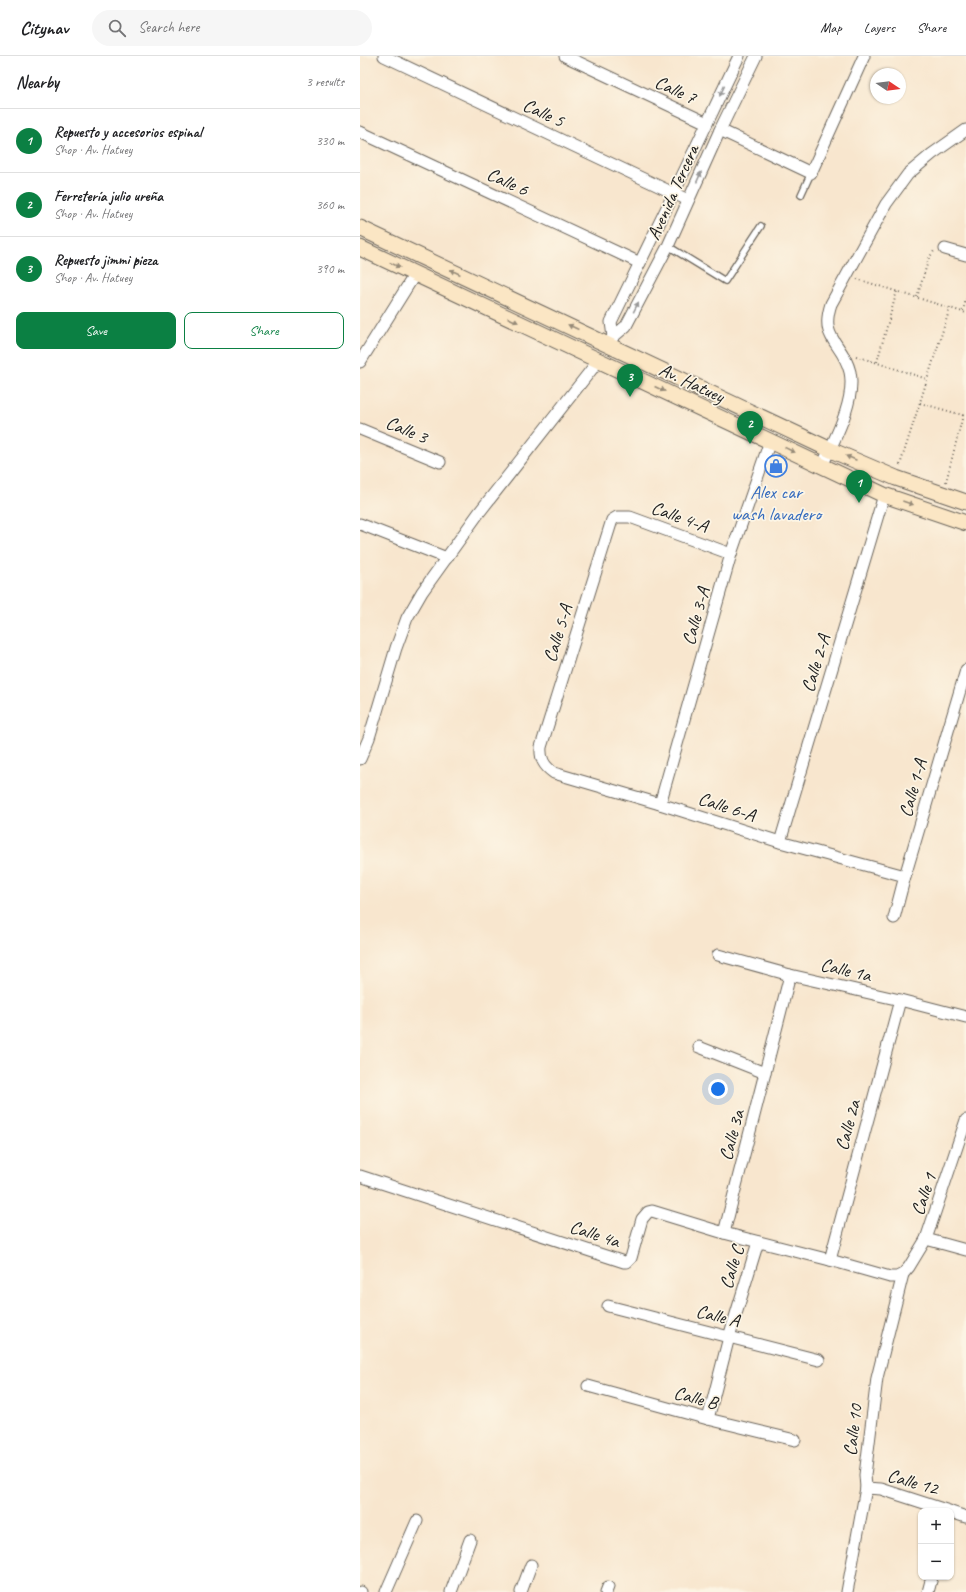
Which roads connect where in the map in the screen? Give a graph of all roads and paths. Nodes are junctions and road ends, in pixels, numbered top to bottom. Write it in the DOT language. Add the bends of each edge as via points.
graph roads {
  1 [pos="384,56"];
  2 [pos="565,56"];
  3 [pos="739,56"];
  4 [pos="864,56"];
  5 [pos="754,57"];
  6 [pos="707,123"];
  7 [pos="720,130"];
  8 [pos="966,130"];
  9 [pos="360,132"];
  10 [pos="811,173"];
  11 [pos="674,193"];
  12 [pos="801,195"];
  13 [pos="688,200"];
  14 [pos="761,226"];
  15 [pos="360,228"];
  16 [pos="668,246"];
  17 [pos="360,248"];
  18 [pos="945,249"];
  19 [pos="966,255"];
  20 [pos="640,263"];
  21 [pos="415,274"];
  22 [pos="846,275"];
  23 [pos="897,291"];
  24 [pos="917,297"];
  25 [pos="966,299"];
  26 [pos="950,308"];
  27 [pos="962,311"];
  28 [pos="966,312"];
  29 [pos="610,340"];
  30 [pos="841,352"];
  31 [pos="599,360"];
  32 [pos="360,362"];
  33 [pos="877,362"];
  34 [pos="927,379"];
  35 [pos="920,403"];
  36 [pos="965,416"];
  37 [pos="360,429"];
  38 [pos="770,440"];
  39 [pos="830,449"];
  40 [pos="440,462"];
  41 [pos="822,466"];
  42 [pos="896,478"];
  43 [pos="943,494"];
  44 [pos="884,495"];
  45 [pos="966,502"];
  46 [pos="616,517"];
  47 [pos="966,523"];
  48 [pos="360,524"];
  49 [pos="731,554"];
  50 [pos="447,558"];
  51 [pos="966,670"];
  52 [pos="360,759"];
  53 [pos="542,762"];
  54 [pos="660,804"];
  55 [pos="780,842"];
  56 [pos="905,876"];
  57 [pos="894,918"];
  58 [pos="718,955"];
  59 [pos="790,975"];
  60 [pos="900,1000"];
  61 [pos="966,1017"];
  62 [pos="699,1047"];
  63 [pos="765,1074"];
  64 [pos="966,1120"];
  65 [pos="360,1176"];
  66 [pos="724,1233"];
  67 [pos="926,1239"];
  68 [pos="758,1242"];
  69 [pos="966,1250"];
  70 [pos="830,1260"];
  71 [pos="903,1274"];
  72 [pos="608,1306"];
  73 [pos="729,1337"];
  74 [pos="819,1360"];
  75 [pos="588,1386"];
  76 [pos="708,1419"];
  77 [pos="795,1440"];
  78 [pos="866,1488"];
  79 [pos="940,1508"];
  80 [pos="954,1513"];
  81 [pos="966,1517"];
  82 [pos="417,1521"];
  83 [pos="470,1540"];
  84 [pos="531,1565"];
  85 [pos="931,1580"];
  86 [pos="386,1592"];
  87 [pos="451,1592"];
  88 [pos="521,1592"];
  89 [pos="847,1592"];
  90 [pos="928,1592"];
  1 -- 11 [label="street, Calle 5"];
  2 -- 6 [label="street, Calle 7"];
  3 -- 6 [label="street, Avenida Tercera, one-way"];
  4 -- 10 [label="street"];
  5 -- 7 [label="street, Avenida Tercera"];
  6 -- 11 [label="street, Avenida Tercera"];
  7 -- 10 [label="street"];
  13 -- 7 [label="street, Avenida Tercera, one-way"];
  8 -- 22 [label="street" via="908,174 886,204"];
  9 -- 20 [label="street, Calle 6"];
  10 -- 12 [label="lane"];
  11 -- 13 [label="street, Calle 5"];
  11 -- 20 [label="street, Avenida Tercera"];
  13 -- 16 [label="street, Avenida Tercera"];
  14 -- 16 [label="lane" via="725,281"];
  29 -- 15 [label="main road, Av. Hatuey, one-way"];
  29 -- 16 [label="street, Avenida Tercera, one-way" via="626,326"];
  17 -- 21 [label="main road, Av. Hatuey, one-way"];
  18 -- 19 [label="street"];
  18 -- 24 [label="path" via="932,253"];
  20 -- 29 [label="street, Avenida Tercera" via="611,322"];
  21 -- 31 [label="main road, Av. Hatuey, one-way"];
  21 -- 32 [label="street"];
  22 -- 23 [label="path"];
  22 -- 30 [label="street" via="832,304 827,327"];
  23 -- 24 [label="path"];
  23 -- 33 [label="path"];
  24 -- 26 [label="path"];
  25 -- 27 [label="path"];
  26 -- 27 [label="path"];
  26 -- 34 [label="path"];
  27 -- 28 [label="path"];
  29 -- 39 [label="main road, Av. Hatuey"];
  30 -- 33 [label="path"];
  30 -- 39 [label="street" via="850,372 850,393 844,418"];
  31 -- 38 [label="main road, Av. Hatuey, one-way"];
  31 -- 50 [label="street"];
  33 -- 34 [label="path"];
  34 -- 35 [label="path"];
  35 -- 36 [label="path"];
  35 -- 42 [label="path"];
  36 -- 43 [label="path"];
  37 -- 40 [label="street, Calle 3"];
  38 -- 41 [label="main road, Av. Hatuey, one-way"];
  38 -- 49 [label="street, Calle 3-A"];
  39 -- 41 [label="street"];
  42 -- 39 [label="main road, Av. Hatuey, one-way"];
  41 -- 44 [label="main road, Av. Hatuey"];
  42 -- 43 [label="main road, Av. Hatuey"];
  43 -- 45 [label="main road, Av. Hatuey"];
  44 -- 47 [label="main road, Av. Hatuey, one-way"];
  44 -- 55 [label="street, Calle 2-A"];
  46 -- 49 [label="street, Calle 4-A" via="630,517"];
  46 -- 53 [label="street, Calle 5-A" via="609,527 541,747"];
  48 -- 50 [label="street"];
  49 -- 54 [label="street, Calle 3-A"];
  50 -- 52 [label="street" via="407,618"];
  51 -- 56 [label="street, Calle 1-A"];
  53 -- 54 [label="street, Calle 6-A" via="554,773"];
  54 -- 55 [label="street, Calle 6-A"];
  55 -- 56 [label="street, Calle 6-A"];
  56 -- 57 [label="street, Calle 1-A"];
  58 -- 59 [label="street, Calle 1a"];
  59 -- 60 [label="street, Calle 1a"];
  59 -- 63 [label="street, Calle 3a"];
  60 -- 61 [label="street, Calle 1a"];
  60 -- 70 [label="street, Calle 2a"];
  62 -- 63 [label="street"];
  63 -- 66 [label="street, Calle 3a"];
  64 -- 67 [label="street, Calle 1"];
  65 -- 66 [label="street, Calle 4a" via="624,1262 631,1258 642,1219 648,1212 657,1212"];
  66 -- 68 [label="street, Calle 4a"];
  67 -- 69 [label="street"];
  67 -- 71 [label="street, Calle 1"];
  68 -- 70 [label="street, Calle 4a"];
  68 -- 73 [label="street, Calle C"];
  70 -- 71 [label="street, Calle 4a" via="890,1277"];
  71 -- 78 [label="street, Calle 10" via="877,1378 865,1468"];
  72 -- 73 [label="street, Calle A"];
  73 -- 74 [label="street, Calle A"];
  73 -- 76 [label="street, Calle C"];
  75 -- 76 [label="street, Calle B"];
  76 -- 77 [label="street, Calle B"];
  78 -- 79 [label="street, Calle 12" via="881,1489"];
  78 -- 89 [label="street, Calle 10"];
  80 -- 81 [label="street, Calle 12"];
  82 -- 86 [label="street"];
  83 -- 87 [label="street"];
  84 -- 88 [label="street"];
  85 -- 90 [label="street"];
}
